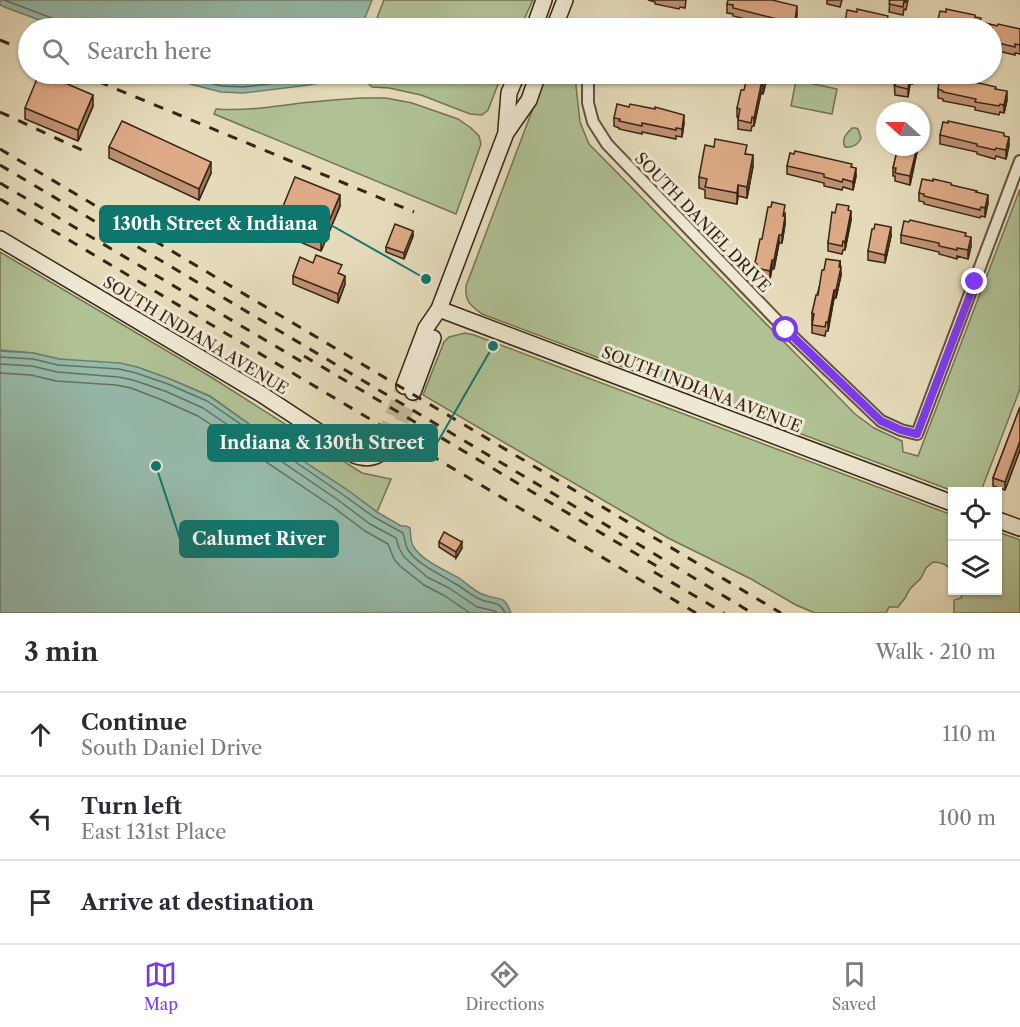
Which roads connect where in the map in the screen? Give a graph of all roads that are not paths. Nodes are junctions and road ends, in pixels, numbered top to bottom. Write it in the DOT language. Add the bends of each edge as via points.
graph roads {
  1 [pos="544,0"];
  2 [pos="565,0"];
  3 [pos="538,18"];
  4 [pos="557,18"];
  5 [pos="513,84"];
  6 [pos="535,84"];
  7 [pos="588,84"];
  8 [pos="506,133"];
  9 [pos="1020,161"];
  10 [pos="0,239"];
  11 [pos="438,309"];
  12 [pos="408,389"];
  13 [pos="389,440"];
  14 [pos="948,501"];
  15 [pos="1002,521"];
  16 [pos="1020,528"];
  1 -- 3 [label="main road"];
  2 -- 4 [label="main road"];
  5 -- 8 [label="main road"];
  6 -- 8 [label="main road" via="529,100"];
  7 -- 9 [label="street, SOUTH DANIEL DRIVE" via="593,122 607,144 786,330 881,421 917,434"];
  8 -- 11 [label="main road"];
  10 -- 13 [label="main road, SOUTH INDIANA AVENUE" via="261,394 354,455 361,458 384,453"];
  11 -- 12 [label="main road" via="436,332"];
  11 -- 14 [label="main road, SOUTH INDIANA AVENUE"];
  15 -- 16 [label="main road"];
}
